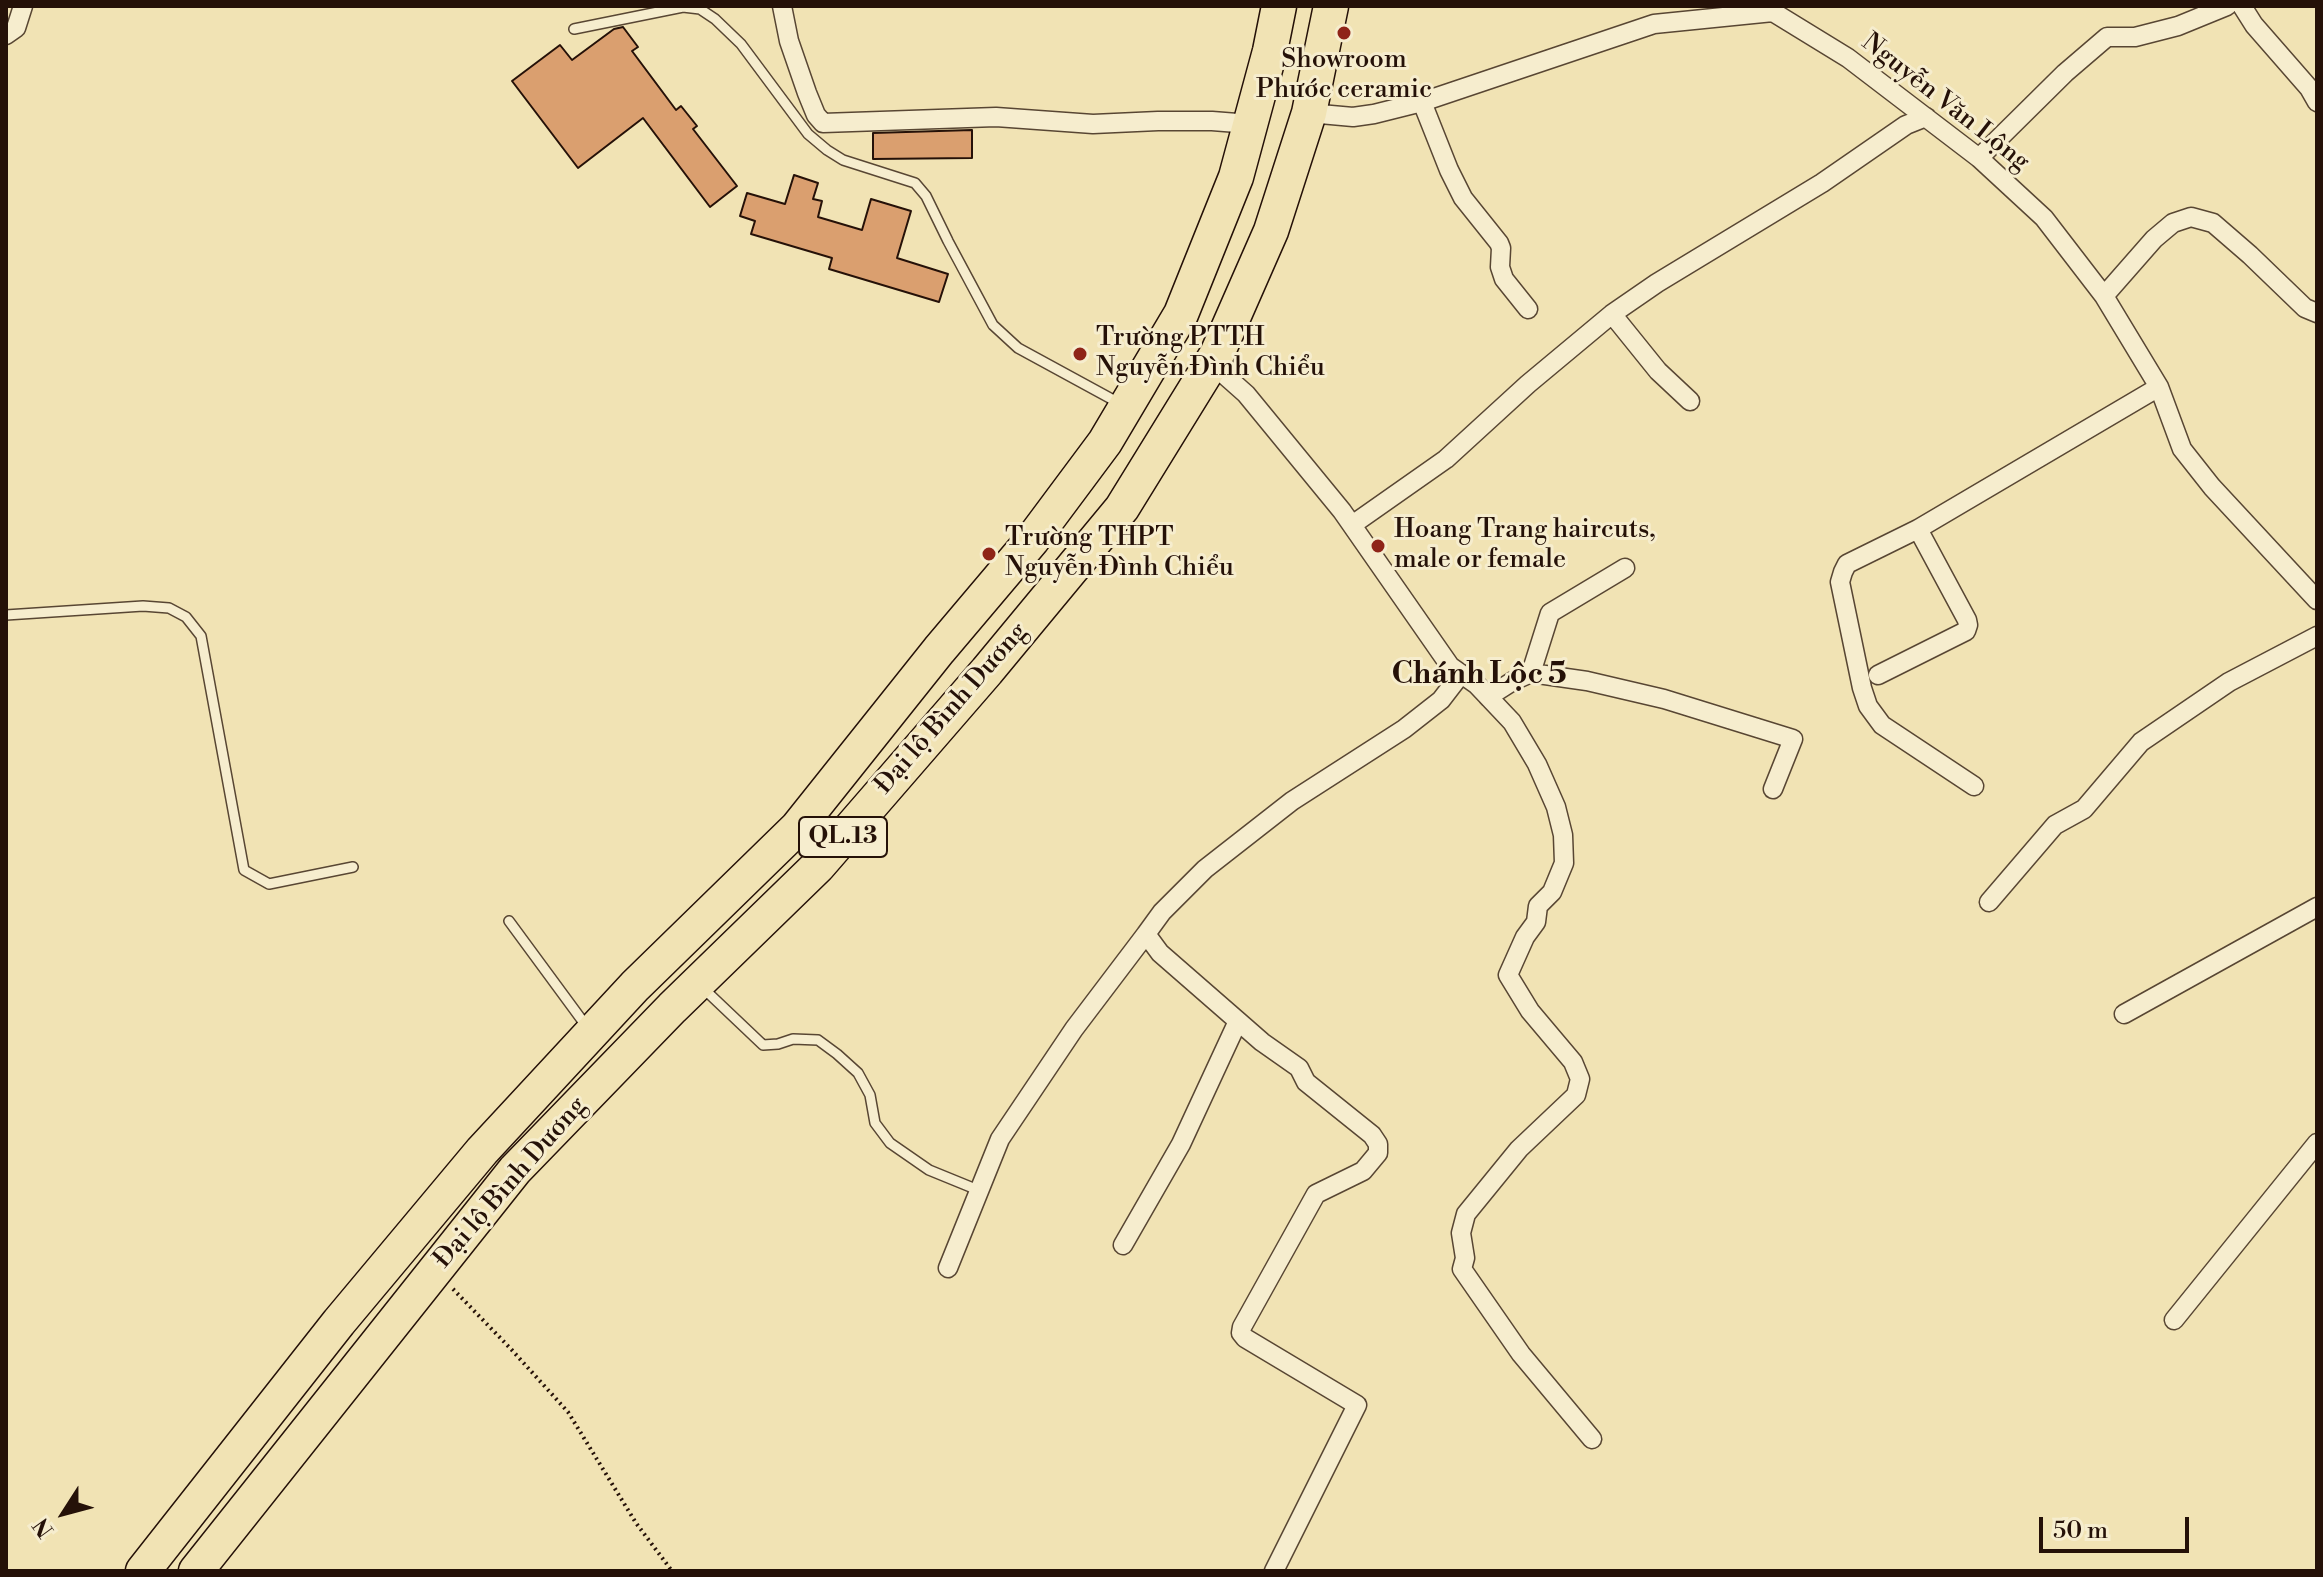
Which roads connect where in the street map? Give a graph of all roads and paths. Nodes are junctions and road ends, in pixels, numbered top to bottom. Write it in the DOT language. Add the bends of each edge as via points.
graph roads {
  1 [pos="23,6"];
  2 [pos="782,6"];
  3 [pos="1279,6"];
  4 [pos="1331,6"];
  5 [pos="2227,6"];
  6 [pos="2242,6"];
  7 [pos="1774,9"];
  8 [pos="574,29"];
  9 [pos="6,35"];
  10 [pos="1422,102"];
  11 [pos="2317,102"];
  12 [pos="1254,112"];
  13 [pos="1309,113"];
  14 [pos="1926,117"];
  15 [pos="1979,158"];
  16 [pos="2104,296"];
  17 [pos="1528,309"];
  18 [pos="2317,313"];
  19 [pos="1612,314"];
  20 [pos="1211,363"];
  21 [pos="2159,387"];
  22 [pos="1690,401"];
  23 [pos="1126,407"];
  24 [pos="1352,525"];
  25 [pos="1918,529"];
  26 [pos="1625,568"];
  27 [pos="2317,600"];
  28 [pos="6,615"];
  29 [pos="2317,636"];
  30 [pos="1531,673"];
  31 [pos="1461,674"];
  32 [pos="1878,675"];
  33 [pos="1488,697"];
  34 [pos="1974,786"];
  35 [pos="1773,789"];
  36 [pos="353,867"];
  37 [pos="1989,902"];
  38 [pos="2317,907"];
  39 [pos="509,921"];
  40 [pos="1146,934"];
  41 [pos="698,983"];
  42 [pos="2124,1014"];
  43 [pos="1238,1021"];
  44 [pos="591,1033"];
  45 [pos="2317,1143"];
  46 [pos="978,1190"];
  47 [pos="1123,1245"];
  48 [pos="948,1268"];
  49 [pos="435,1270"];
  50 [pos="2174,1320"];
  51 [pos="1592,1439"];
  52 [pos="143,1571"];
  53 [pos="196,1571"];
  54 [pos="672,1571"];
  55 [pos="1274,1571"];
  1 -- 9 [label="street" via="16,28"];
  2 -- 12 [label="street" via="807,93 823,123 996,117 1093,124 1212,121"];
  3 -- 12 [label="highway, Đại lộ Bình Dương / QL.13"];
  4 -- 13 [label="highway, Đại lộ Bình Dương / QL.13"];
  5 -- 15 [label="street" via="2178,26 2135,37 2107,37"];
  6 -- 11 [label="street"];
  7 -- 10 [label="street, Nguyễn Văn Lộng" via="1654,24"];
  7 -- 14 [label="street, Nguyễn Văn Lộng"];
  8 -- 23 [label="lane" via="683,7 700,9 715,19 741,44 808,134 827,150 915,183 993,325 1018,348"];
  10 -- 13 [label="street, Nguyễn Văn Lộng" via="1353,117"];
  10 -- 17 [label="street" via="1463,198 1499,243 1504,279"];
  12 -- 13 [label="highway"];
  12 -- 23 [label="highway, Đại lộ Bình Dương / QL.13" via="1236,177 1181,314"];
  13 -- 20 [label="highway, Đại lộ Bình Dương / QL.13" via="1271,231"];
  14 -- 15 [label="street, Nguyễn Văn Lộng"];
  14 -- 19 [label="street"];
  15 -- 16 [label="street, Nguyễn Văn Lộng" via="2044,218"];
  16 -- 18 [label="street" via="2154,239 2173,223 2191,217 2213,223 2305,308"];
  16 -- 21 [label="street, Nguyễn Văn Lộng"];
  19 -- 22 [label="street"];
  19 -- 24 [label="street" via="1446,459"];
  20 -- 24 [label="street" via="1246,394"];
  20 -- 41 [label="highway, Đại lộ Bình Dương / QL.13" via="1122,508 818,866"];
  21 -- 25 [label="street"];
  21 -- 27 [label="street, Nguyễn Văn Lộng" via="2182,449"];
  23 -- 44 [label="highway, Đại lộ Bình Dương / QL.13" via="1032,540 797,828"];
  24 -- 31 [label="street" via="1450,666"];
  25 -- 32 [label="street" via="1968,625 1966,631"];
  25 -- 34 [label="street" via="1847,564 1843,572 1840,582 1862,688 1882,725"];
  26 -- 30 [label="street" via="1550,613"];
  28 -- 36 [label="lane" via="143,606 169,608 186,617 201,636 244,870 269,884"];
  29 -- 37 [label="street" via="2229,682 2141,742 2084,809 2055,825"];
  30 -- 33 [label="street"];
  30 -- 35 [label="street" via="1664,699 1793,739"];
  31 -- 33 [label="street"];
  31 -- 40 [label="street" via="1441,700 1404,729 1292,801 1216,860"];
  33 -- 51 [label="street" via="1512,722 1537,764 1563,835 1564,863 1552,892 1538,906 1536,922 1508,975 1580,1079 1576,1095 1519,1149 1466,1214 1462,1269 1521,1354"];
  38 -- 42 [label="street"];
  39 -- 44 [label="lane"];
  40 -- 43 [label="street" via="1160,953"];
  40 -- 46 [label="street" via="1000,1139"];
  41 -- 46 [label="lane" via="763,1045 818,1040 837,1054 858,1073 870,1095 875,1123 890,1143 929,1170"];
  41 -- 49 [label="highway, Đại lộ Bình Dương / QL.13" via="515,1170"];
  43 -- 47 [label="street" via="1181,1144"];
  43 -- 55 [label="street" via="1299,1068 1306,1082 1378,1144 1378,1153 1363,1171 1316,1194 1242,1327 1245,1338 1357,1405"];
  44 -- 52 [label="highway, Đại lộ Bình Dương / QL.13" via="482,1151 370,1285"];
  45 -- 50 [label="street"];
  46 -- 48 [label="street"];
  49 -- 53 [label="highway, Đại lộ Bình Dương / QL.13"];
  49 -- 54 [label="path" via="568,1412"];
}
